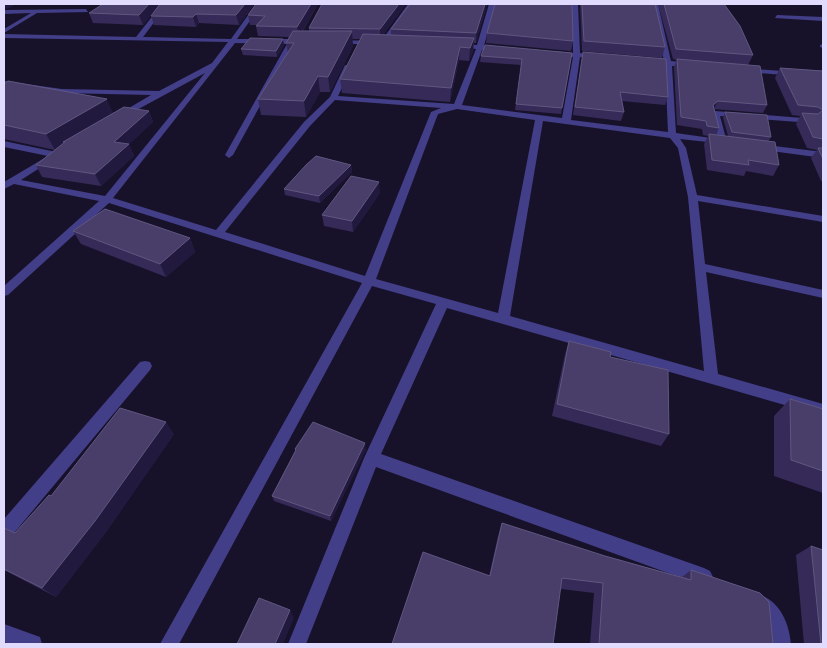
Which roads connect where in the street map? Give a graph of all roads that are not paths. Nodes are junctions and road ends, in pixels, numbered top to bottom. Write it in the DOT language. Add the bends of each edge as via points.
graph roads {
  1 [pos="51,4"];
  2 [pos="166,4"];
  3 [pos="259,4"];
  4 [pos="411,4"];
  5 [pos="492,4"];
  6 [pos="575,4"];
  7 [pos="656,4"];
  8 [pos="86,11"];
  9 [pos="4,12"];
  10 [pos="35,13"];
  11 [pos="777,17"];
  12 [pos="823,19"];
  13 [pos="4,31"];
  14 [pos="306,34"];
  15 [pos="4,36"];
  16 [pos="139,37"];
  17 [pos="233,39"];
  18 [pos="292,41"];
  19 [pos="302,42"];
  20 [pos="312,42"];
  21 [pos="332,42"];
  22 [pos="361,42"];
  23 [pos="383,43"];
  24 [pos="393,43"];
  25 [pos="451,46"];
  26 [pos="480,48"];
  27 [pos="357,50"];
  28 [pos="509,50"];
  29 [pos="548,52"];
  30 [pos="577,55"];
  31 [pos="604,57"];
  32 [pos="353,58"];
  33 [pos="641,61"];
  34 [pos="668,63"];
  35 [pos="753,64"];
  36 [pos="215,65"];
  37 [pos="697,66"];
  38 [pos="736,69"];
  39 [pos="756,71"];
  40 [pos="823,76"];
  41 [pos="4,83"];
  42 [pos="20,87"];
  43 [pos="12,92"];
  44 [pos="160,93"];
  45 [pos="333,98"];
  46 [pos="456,107"];
  47 [pos="539,118"];
  48 [pos="112,121"];
  49 [pos="812,121"];
  50 [pos="566,122"];
  51 [pos="672,135"];
  52 [pos="4,144"];
  53 [pos="750,146"];
  54 [pos="229,155"];
  55 [pos="823,155"];
  56 [pos="13,181"];
  57 [pos="4,186"];
  58 [pos="693,197"];
  59 [pos="107,199"];
  60 [pos="823,219"];
  61 [pos="218,234"];
  62 [pos="700,267"];
  63 [pos="369,281"];
  64 [pos="4,292"];
  65 [pos="823,294"];
  66 [pos="443,303"];
  67 [pos="503,320"];
  68 [pos="145,366"];
  69 [pos="711,378"];
  70 [pos="823,410"];
  71 [pos="372,458"];
  72 [pos="4,532"];
  73 [pos="724,585"];
  74 [pos="742,591"];
  75 [pos="4,633"];
  76 [pos="33,644"];
  77 [pos="169,644"];
  78 [pos="297,644"];
  79 [pos="782,644"];
  1 -- 10 [label="street"];
  2 -- 16 [label="street"];
  3 -- 17 [label="street"];
  4 -- 23 [label="street"];
  5 -- 26 [label="street"];
  6 -- 30 [label="street"];
  7 -- 34 [label="street"];
  8 -- 10 [label="street"];
  9 -- 10 [label="street"];
  10 -- 13 [label="street"];
  11 -- 12 [label="street"];
  14 -- 19 [label="street"];
  15 -- 16 [label="street"];
  16 -- 17 [label="street"];
  17 -- 18 [label="street"];
  17 -- 36 [label="street"];
  18 -- 19 [label="street"];
  18 -- 54 [label="street"];
  19 -- 20 [label="street"];
  21 -- 22 [label="street"];
  22 -- 23 [label="street"];
  22 -- 27 [label="street"];
  23 -- 24 [label="street"];
  25 -- 26 [label="street"];
  26 -- 28 [label="street"];
  26 -- 46 [label="street"];
  29 -- 30 [label="street"];
  30 -- 31 [label="street"];
  30 -- 50 [label="street"];
  32 -- 45 [label="street"];
  33 -- 34 [label="street"];
  34 -- 37 [label="street"];
  34 -- 51 [label="street"];
  35 -- 39 [label="street"];
  36 -- 44 [label="street"];
  36 -- 59 [label="street"];
  38 -- 39 [label="street"];
  39 -- 40 [label="street"];
  41 -- 42 [label="street"];
  42 -- 43 [label="street"];
  42 -- 44 [label="street"];
  44 -- 48 [label="street"];
  45 -- 46 [label="street"];
  45 -- 61 [label="street" via="307,124"];
  46 -- 47 [label="street"];
  46 -- 63 [label="street" via="435,112"];
  47 -- 50 [label="street"];
  47 -- 67 [label="street"];
  49 -- 51 [label="street" via="715,113 727,142"];
  50 -- 51 [label="street"];
  51 -- 58 [label="street" via="682,148"];
  52 -- 56 [label="street" via="60,152"];
  53 -- 55 [label="street"];
  56 -- 57 [label="street"];
  56 -- 59 [label="street"];
  58 -- 60 [label="street"];
  58 -- 62 [label="street"];
  59 -- 61 [label="street"];
  59 -- 64 [label="street"];
  61 -- 63 [label="street"];
  62 -- 65 [label="street"];
  62 -- 69 [label="street"];
  63 -- 66 [label="street"];
  63 -- 77 [label="street"];
  66 -- 67 [label="street"];
  66 -- 71 [label="street"];
  67 -- 69 [label="street"];
  68 -- 72 [label="street"];
  69 -- 70 [label="street"];
  71 -- 73 [label="street"];
  71 -- 78 [label="street"];
  74 -- 79 [label="street" via="751,594 779,624"];
  75 -- 76 [label="street"];
}
